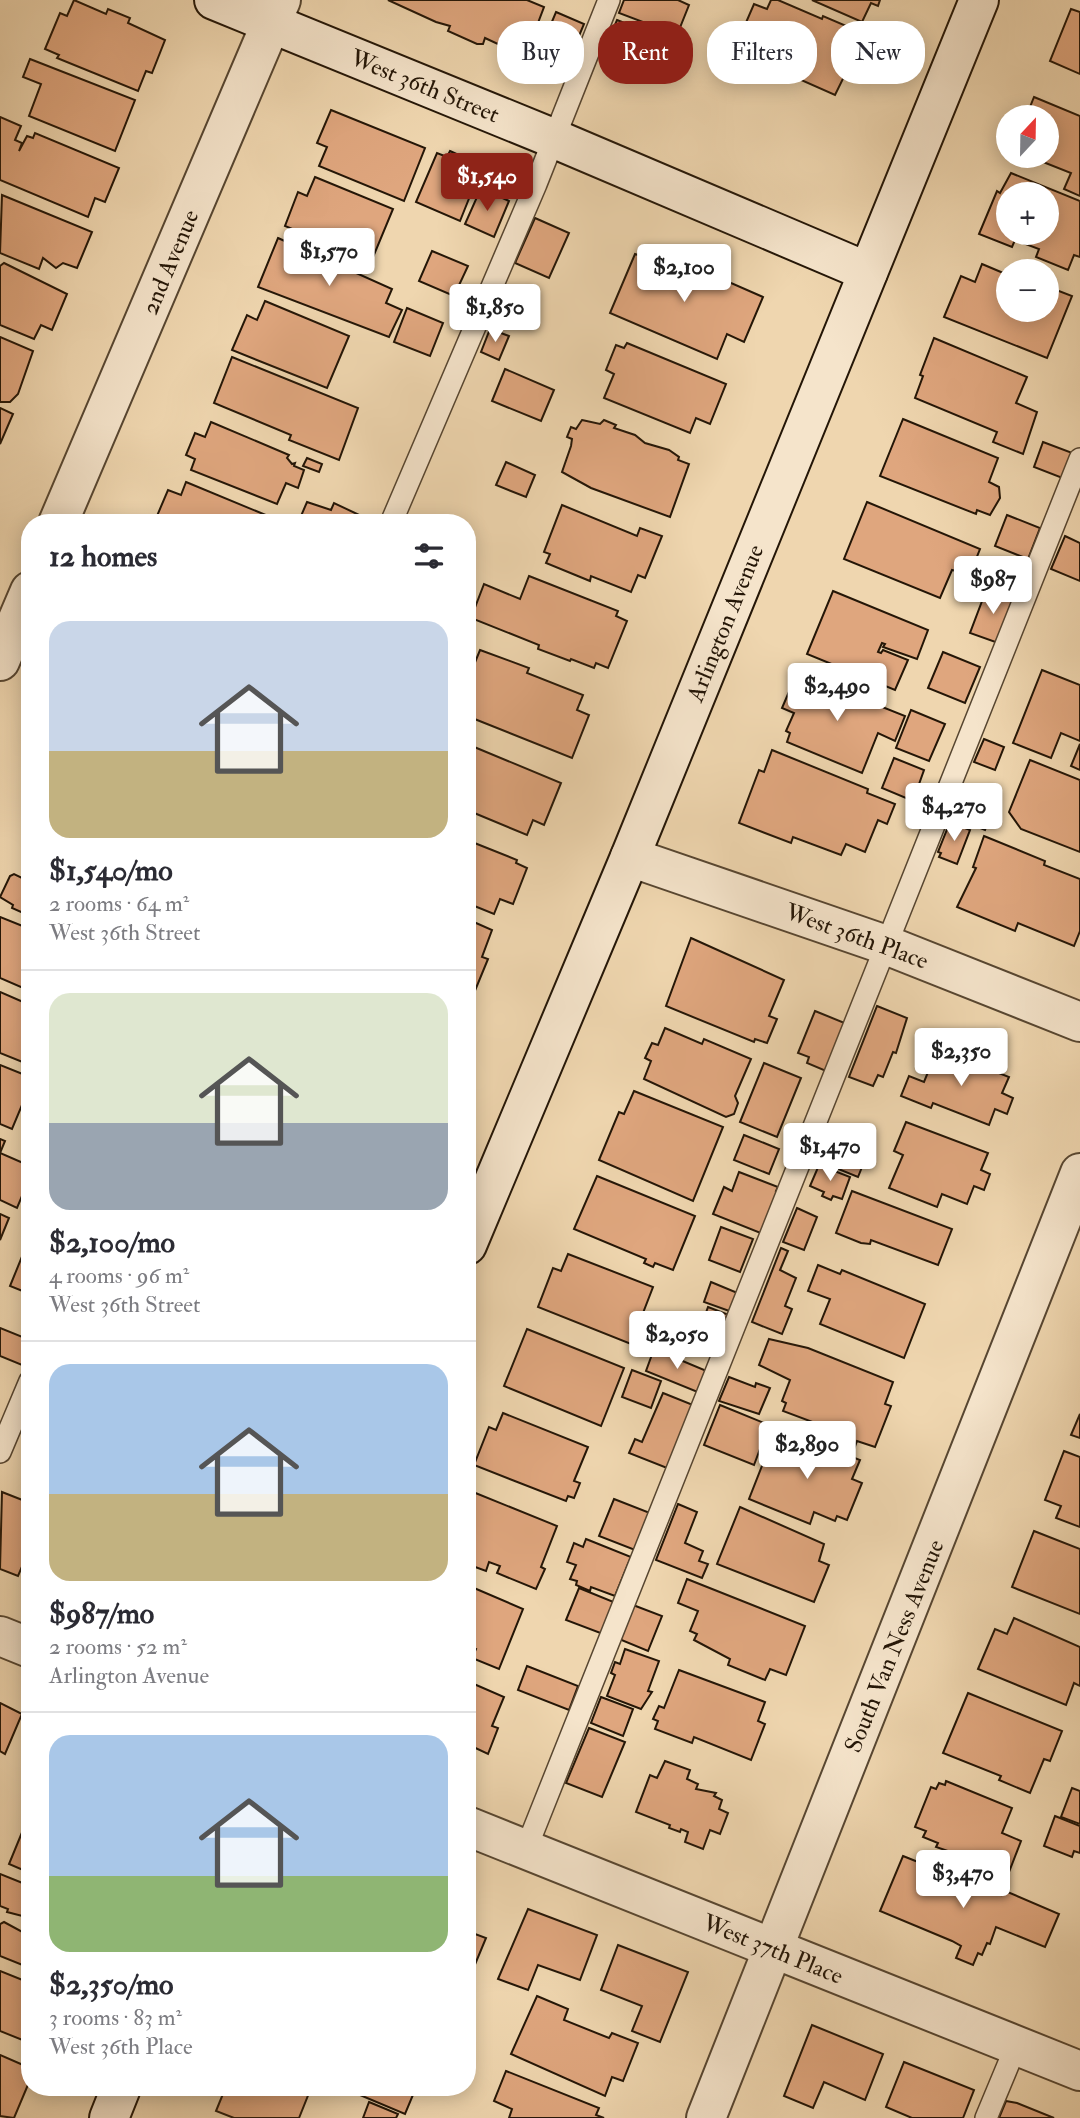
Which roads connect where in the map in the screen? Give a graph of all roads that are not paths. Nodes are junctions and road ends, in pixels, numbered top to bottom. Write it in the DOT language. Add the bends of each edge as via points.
graph roads {
  1 [pos="214,0"];
  2 [pos="609,0"];
  3 [pos="979,0"];
  4 [pos="276,12"];
  5 [pos="555,139"];
  6 [pos="868,272"];
  7 [pos="1080,459"];
  8 [pos="62,514"];
  9 [pos="395,514"];
  10 [pos="21,612"];
  11 [pos="0,661"];
  12 [pos="630,857"];
  13 [pos="886,945"];
  14 [pos="1080,1022"];
  15 [pos="1080,1173"];
  16 [pos="476,1224"];
  17 [pos="21,1402"];
  18 [pos="0,1452"];
  19 [pos="0,1636"];
  20 [pos="21,1644"];
  21 [pos="476,1830"];
  22 [pos="526,1849"];
  23 [pos="774,1950"];
  24 [pos="1016,2046"];
  25 [pos="1080,2071"];
  26 [pos="118,2096"];
  27 [pos="109,2118"];
  28 [pos="706,2118"];
  29 [pos="986,2118"];
  1 -- 4 [label="street, West 36th Street"];
  2 -- 5 [label="lane"];
  3 -- 6 [label="street, Arlington Avenue"];
  4 -- 5 [label="street, West 36th Street"];
  4 -- 8 [label="street, 2nd Avenue"];
  5 -- 6 [label="street, West 36th Street"];
  5 -- 9 [label="lane"];
  6 -- 12 [label="street, Arlington Avenue"];
  7 -- 13 [label="lane"];
  10 -- 11 [label="street"];
  12 -- 13 [label="street, West 36th Place"];
  12 -- 16 [label="street, Arlington Avenue"];
  13 -- 14 [label="street, West 36th Place"];
  13 -- 22 [label="lane"];
  15 -- 23 [label="street, South Van Ness Avenue"];
  17 -- 18 [label="lane"];
  19 -- 20 [label="street"];
  21 -- 22 [label="street, West 37th Place"];
  22 -- 23 [label="street, West 37th Place"];
  23 -- 24 [label="street, West 37th Place"];
  23 -- 28 [label="street, South Van Ness Avenue"];
  24 -- 25 [label="street, West 37th Place"];
  24 -- 29 [label="lane"];
  26 -- 27 [label="street"];
}
